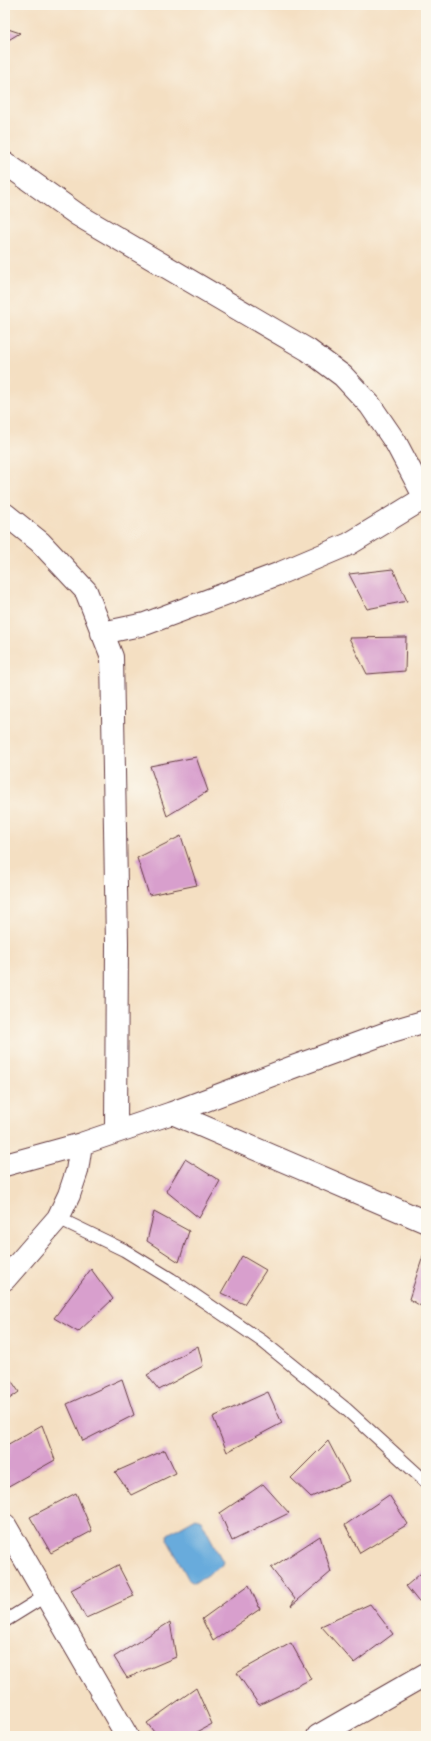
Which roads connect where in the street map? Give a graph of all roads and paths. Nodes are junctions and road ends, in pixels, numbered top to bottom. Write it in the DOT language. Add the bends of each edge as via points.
graph roads {
  1 [pos="5,163"];
  2 [pos="426,498"];
  3 [pos="5,514"];
  4 [pos="102,633"];
  5 [pos="426,1021"];
  6 [pos="172,1113"];
  7 [pos="116,1130"];
  8 [pos="81,1144"];
  9 [pos="5,1165"];
  10 [pos="58,1218"];
  11 [pos="426,1222"];
  12 [pos="5,1279"];
  13 [pos="426,1482"];
  14 [pos="5,1525"];
  15 [pos="47,1595"];
  16 [pos="5,1620"];
  17 [pos="426,1674"];
  18 [pos="127,1736"];
  19 [pos="318,1736"];
  1 -- 2 [label="street" via="78,215 308,350 343,376 370,405 396,443"];
  2 -- 4 [label="street" via="349,544 278,574 145,624"];
  3 -- 4 [label="street" via="40,542 86,591"];
  4 -- 7 [label="street" via="112,657 117,943"];
  5 -- 6 [label="street" via="300,1064"];
  6 -- 7 [label="street"];
  6 -- 11 [label="street"];
  7 -- 8 [label="street"];
  8 -- 9 [label="street"];
  8 -- 10 [label="street" via="77,1171"];
  10 -- 12 [label="street"];
  10 -- 13 [label="lane" via="124,1250 171,1278 262,1341 346,1408"];
  14 -- 15 [label="street"];
  15 -- 16 [label="lane"];
  15 -- 18 [label="street"];
  17 -- 19 [label="street"];
}
